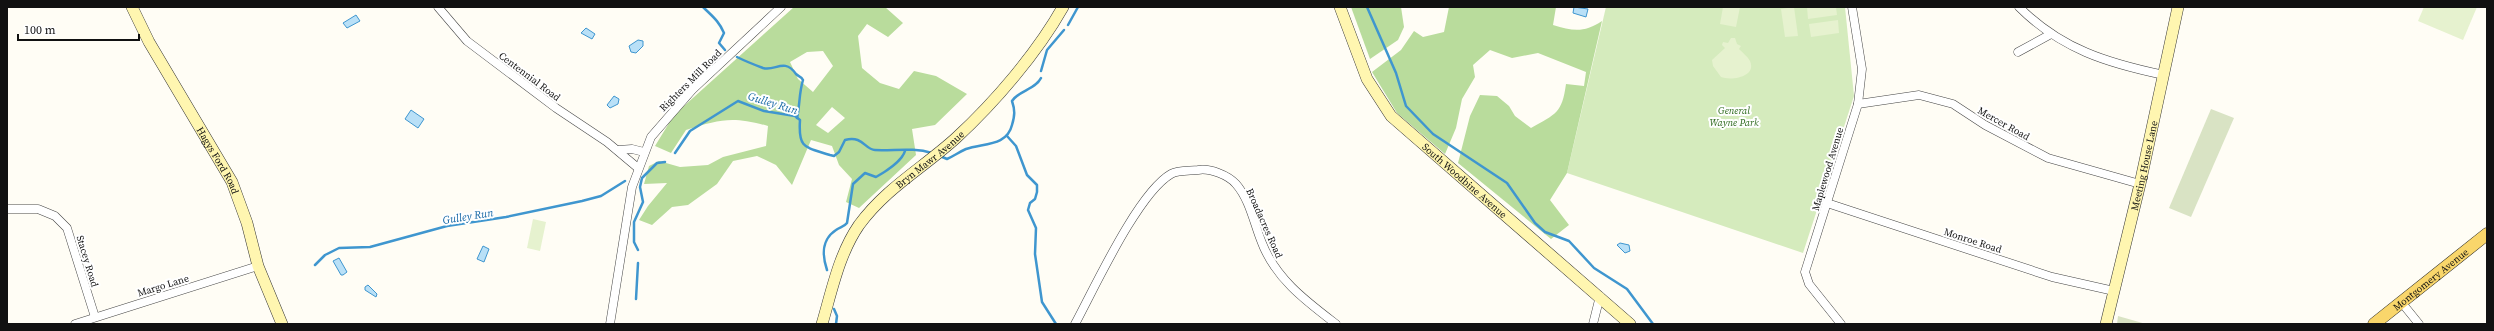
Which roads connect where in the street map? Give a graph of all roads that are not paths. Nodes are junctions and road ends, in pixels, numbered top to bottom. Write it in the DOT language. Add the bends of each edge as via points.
graph roads {
  1 [pos="132,7"];
  2 [pos="438,7"];
  3 [pos="781,7"];
  4 [pos="1064,7"];
  5 [pos="1340,7"];
  6 [pos="1852,7"];
  7 [pos="2018,7"];
  8 [pos="2178,7"];
  9 [pos="2051,34"];
  10 [pos="2018,52"];
  11 [pos="2164,75"];
  12 [pos="1858,104"];
  13 [pos="618,150"];
  14 [pos="644,152"];
  15 [pos="638,168"];
  16 [pos="2140,184"];
  17 [pos="1827,203"];
  18 [pos="7,209"];
  19 [pos="2487,234"];
  20 [pos="258,266"];
  21 [pos="2114,291"];
  22 [pos="1600,296"];
  23 [pos="2402,303"];
  24 [pos="95,317"];
  25 [pos="75,324"];
  26 [pos="282,324"];
  27 [pos="610,324"];
  28 [pos="822,324"];
  29 [pos="1075,324"];
  30 [pos="1336,324"];
  31 [pos="1593,324"];
  32 [pos="1630,324"];
  33 [pos="1841,324"];
  34 [pos="2106,324"];
  35 [pos="2374,324"];
  36 [pos="2419,324"];
  1 -- 20 [label="street, Hagys Ford Road" via="149,42 232,182 248,223"];
  2 -- 13 [label="street, Centennial Road" via="467,41 556,108"];
  3 -- 14 [label="street, Righters Mill Road" via="692,90 651,137"];
  4 -- 28 [label="street, Bryn Mawr Avenue" via="1015,74 956,138 888,192 859,226 839,263"];
  5 -- 22 [label="street, South Woodbine Avenue" via="1367,79 1391,116"];
  6 -- 12 [label="street, Maplewood Avenue" via="1862,69"];
  7 -- 9 [label="street"];
  8 -- 11 [label="street, Meeting House Lane"];
  9 -- 10 [label="street"];
  9 -- 11 [label="street" via="2076,49 2115,64"];
  11 -- 16 [label="street, Meeting House Lane"];
  12 -- 16 [label="street, Mercer Road" via="1919,95 1953,104 1985,125 2048,158"];
  12 -- 17 [label="street, Maplewood Avenue"];
  13 -- 14 [label="street" via="632,149"];
  13 -- 15 [label="street, Centennial Road"];
  14 -- 15 [label="street, Righters Mill Road"];
  15 -- 27 [label="street, Righters Mill Road" via="632,187"];
  16 -- 21 [label="street, Meeting House Lane"];
  17 -- 21 [label="street, Monroe Road" via="2052,278"];
  17 -- 33 [label="street, Maplewood Avenue" via="1805,272 1809,284"];
  18 -- 24 [label="street, Stacey Road" via="38,209 55,216 67,228"];
  19 -- 23 [label="main road, Montgomery Avenue"];
  20 -- 24 [label="street, Margo Lane"];
  20 -- 26 [label="street, Hagys Ford Road"];
  21 -- 34 [label="street, Meeting House Lane"];
  22 -- 31 [label="street"];
  22 -- 32 [label="street, South Woodbine Avenue"];
  23 -- 35 [label="main road, Montgomery Avenue"];
  23 -- 36 [label="street"];
  24 -- 25 [label="street, Margo Lane"];
  29 -- 30 [label="street, Broadacres Road" via="1141,203 1171,174 1204,169 1221,174 1236,184 1250,209 1262,244 1274,266 1294,291"];
}
